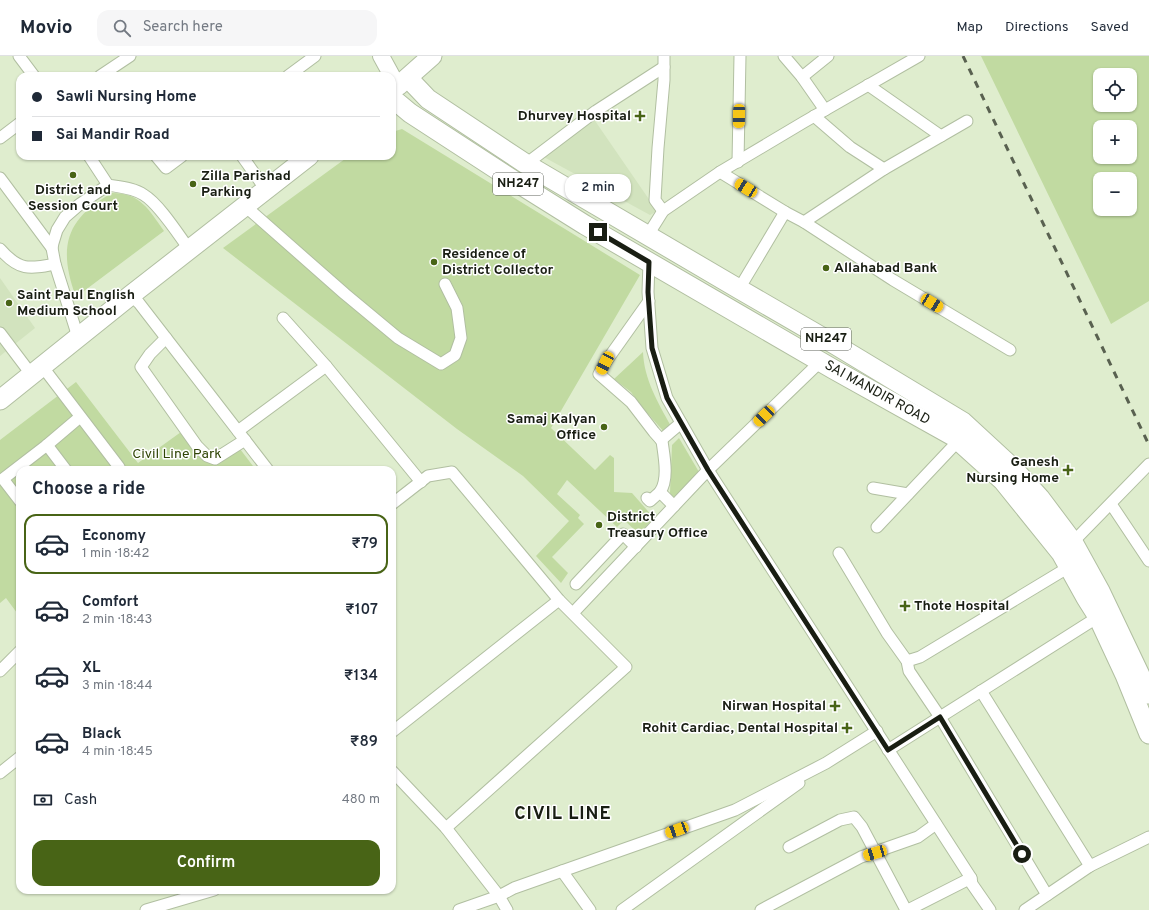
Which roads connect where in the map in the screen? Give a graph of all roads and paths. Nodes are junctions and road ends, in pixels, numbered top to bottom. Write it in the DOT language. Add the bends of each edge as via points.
graph roads {
  1 [pos="19,56"];
  2 [pos="130,56"];
  3 [pos="315,56"];
  4 [pos="381,56"];
  5 [pos="433,56"];
  6 [pos="740,56"];
  7 [pos="784,56"];
  8 [pos="828,56"];
  9 [pos="919,56"];
  10 [pos="664,61"];
  11 [pos="31,72"];
  12 [pos="106,72"];
  13 [pos="293,72"];
  14 [pos="390,72"];
  15 [pos="802,76"];
  16 [pos="396,84"];
  17 [pos="868,85"];
  18 [pos="428,99"];
  19 [pos="825,110"];
  20 [pos="401,111"];
  21 [pos="814,116"];
  22 [pos="967,121"];
  23 [pos="16,126"];
  24 [pos="941,136"];
  25 [pos="0,138"];
  26 [pos="92,160"];
  27 [pos="159,160"];
  28 [pos="177,160"];
  29 [pos="245,160"];
  30 [pos="304,160"];
  31 [pos="738,162"];
  32 [pos="526,164"];
  33 [pos="884,169"];
  34 [pos="720,172"];
  35 [pos="0,178"];
  36 [pos="108,186"];
  37 [pos="266,190"];
  38 [pos="245,206"];
  39 [pos="663,211"];
  40 [pos="785,212"];
  41 [pos="804,222"];
  42 [pos="654,239"];
  43 [pos="52,248"];
  44 [pos="0,249"];
  45 [pos="189,249"];
  46 [pos="649,262"];
  47 [pos="55,264"];
  48 [pos="445,284"];
  49 [pos="738,290"];
  50 [pos="131,295"];
  51 [pos="649,301"];
  52 [pos="283,318"];
  53 [pos="0,333"];
  54 [pos="78,337"];
  55 [pos="166,338"];
  56 [pos="1010,350"];
  57 [pos="820,361"];
  58 [pos="326,366"];
  59 [pos="37,370"];
  60 [pos="0,400"];
  61 [pos="80,417"];
  62 [pos="681,423"];
  63 [pos="964,435"];
  64 [pos="241,436"];
  65 [pos="661,440"];
  66 [pos="47,445"];
  67 [pos="1149,464"];
  68 [pos="20,466"];
  69 [pos="63,466"];
  70 [pos="118,466"];
  71 [pos="265,466"];
  72 [pos="16,469"];
  73 [pos="708,470"];
  74 [pos="421,482"];
  75 [pos="873,488"];
  76 [pos="660,492"];
  77 [pos="908,494"];
  78 [pos="16,496"];
  79 [pos="647,498"];
  80 [pos="396,501"];
  81 [pos="1111,504"];
  82 [pos="674,506"];
  83 [pos="877,527"];
  84 [pos="1073,542"];
  85 [pos="636,547"];
  86 [pos="839,553"];
  87 [pos="1149,561"];
  88 [pos="1069,567"];
  89 [pos="576,584"];
  90 [pos="560,600"];
  91 [pos="573,613"];
  92 [pos="1098,617"];
  93 [pos="16,655"];
  94 [pos="907,661"];
  95 [pos="0,671"];
  96 [pos="981,691"];
  97 [pos="1149,694"];
  98 [pos="940,717"];
  99 [pos="396,729"];
  100 [pos="877,731"];
  101 [pos="1149,734"];
  102 [pos="888,750"];
  103 [pos="16,760"];
  104 [pos="826,763"];
  105 [pos="0,773"];
  106 [pos="396,775"];
  107 [pos="936,824"];
  108 [pos="446,828"];
  109 [pos="1149,837"];
  110 [pos="789,847"];
  111 [pos="875,853"];
  112 [pos="1090,866"];
  113 [pos="562,871"];
  114 [pos="970,878"];
  115 [pos="200,894"];
  116 [pos="1047,895"];
  117 [pos="499,896"];
  118 [pos="146,910"];
  119 [pos="459,910"];
  120 [pos="507,910"];
  121 [pos="590,910"];
  122 [pos="622,910"];
  123 [pos="761,910"];
  124 [pos="907,910"];
  125 [pos="990,910"];
  126 [pos="1025,910"];
  1 -- 11 [label="street"];
  2 -- 12 [label="street"];
  3 -- 13 [label="street"];
  4 -- 14 [label="main road"];
  5 -- 16 [label="highway"];
  5 -- 18 [label="highway" via="424,87"];
  6 -- 31 [label="street"];
  7 -- 15 [label="street"];
  8 -- 15 [label="street"];
  9 -- 17 [label="street"];
  10 -- 32 [label="street"];
  10 -- 39 [label="street" via="655,200"];
  15 -- 19 [label="street"];
  16 -- 18 [label="highway, SAI MANDIR ROAD / NH247"];
  16 -- 20 [label="highway, SAI MANDIR ROAD / NH247"];
  17 -- 19 [label="street"];
  17 -- 24 [label="street"];
  18 -- 32 [label="highway, SAI MANDIR ROAD / NH247"];
  19 -- 21 [label="street"];
  20 -- 46 [label="highway, SAI MANDIR ROAD / NH247"];
  21 -- 31 [label="street"];
  21 -- 33 [label="street" via="850,147"];
  22 -- 24 [label="street"];
  23 -- 25 [label="street"];
  24 -- 33 [label="street"];
  26 -- 36 [label="street"];
  27 -- 28 [label="street" via="166,168"];
  29 -- 37 [label="street"];
  30 -- 37 [label="highway"];
  31 -- 34 [label="street"];
  32 -- 42 [label="highway, SAI MANDIR ROAD / NH247"];
  33 -- 41 [label="street"];
  34 -- 39 [label="street"];
  34 -- 40 [label="street"];
  35 -- 43 [label="street"];
  36 -- 43 [label="street" via="65,217 57,230"];
  36 -- 45 [label="street" via="128,188 143,194 155,205"];
  37 -- 38 [label="highway"];
  38 -- 45 [label="highway"];
  38 -- 48 [label="street" via="398,338 441,364 455,355 460,338 457,308"];
  39 -- 42 [label="street"];
  40 -- 41 [label="street"];
  40 -- 49 [label="street"];
  41 -- 56 [label="street" via="893,280"];
  42 -- 46 [label="highway"];
  42 -- 49 [label="highway, SAI MANDIR ROAD / NH247"];
  43 -- 47 [label="street"];
  44 -- 47 [label="street" via="11,261 24,267"];
  45 -- 50 [label="highway"];
  46 -- 51 [label="street"];
  46 -- 57 [label="highway, SAI MANDIR ROAD / NH247"];
  47 -- 54 [label="street"];
  49 -- 63 [label="highway, SAI MANDIR ROAD / NH247" via="834,344 963,422"];
  50 -- 54 [label="highway"];
  50 -- 55 [label="street"];
  51 -- 62 [label="street" via="652,348 667,398"];
  51 -- 65 [label="street" via="599,374 631,402"];
  52 -- 58 [label="street"];
  53 -- 59 [label="street"];
  54 -- 59 [label="highway"];
  55 -- 64 [label="street"];
  55 -- 64 [label="street" via="141,367 197,446 207,456 215,459"];
  57 -- 63 [label="highway, SAI MANDIR ROAD / NH247" via="953,436"];
  57 -- 73 [label="street"];
  58 -- 64 [label="street"];
  58 -- 74 [label="street"];
  59 -- 60 [label="highway"];
  59 -- 61 [label="street"];
  61 -- 66 [label="street"];
  61 -- 70 [label="street"];
  62 -- 65 [label="street"];
  62 -- 73 [label="street"];
  63 -- 77 [label="street"];
  63 -- 84 [label="highway, SAI MANDIR ROAD / NH247" via="1014,469"];
  63 -- 88 [label="highway, SAI MANDIR ROAD / NH247" via="1061,552"];
  64 -- 71 [label="street"];
  65 -- 76 [label="street" via="665,466 664,487"];
  66 -- 68 [label="street"];
  66 -- 69 [label="street"];
  67 -- 81 [label="street"];
  72 -- 78 [label="street" via="3,479"];
  73 -- 82 [label="street"];
  73 -- 100 [label="street"];
  74 -- 80 [label="street"];
  74 -- 90 [label="street" via="428,476 452,472"];
  75 -- 77 [label="street"];
  76 -- 79 [label="street" via="650,501"];
  76 -- 82 [label="street"];
  77 -- 83 [label="street"];
  81 -- 84 [label="street"];
  81 -- 87 [label="street"];
  82 -- 85 [label="street"];
  84 -- 97 [label="highway, SAI MANDIR ROAD / NH247" via="1100,591"];
  85 -- 89 [label="street" via="623,534"];
  85 -- 91 [label="street"];
  86 -- 94 [label="street" via="887,633"];
  88 -- 92 [label="highway, SAI MANDIR ROAD / NH247"];
  88 -- 94 [label="street" via="920,657"];
  90 -- 91 [label="street"];
  90 -- 99 [label="street"];
  91 -- 108 [label="street" via="626,667"];
  92 -- 96 [label="street"];
  92 -- 101 [label="highway, SAI MANDIR ROAD / NH247"];
  93 -- 95 [label="street"];
  94 -- 98 [label="street" via="909,670"];
  96 -- 98 [label="street"];
  96 -- 112 [label="street"];
  98 -- 102 [label="street"];
  98 -- 116 [label="street"];
  100 -- 102 [label="street"];
  100 -- 104 [label="street"];
  102 -- 107 [label="street"];
  103 -- 105 [label="street"];
  104 -- 113 [label="street" via="735,810"];
  104 -- 122 [label="street"];
  106 -- 108 [label="street"];
  107 -- 111 [label="street" via="918,837"];
  107 -- 114 [label="street"];
  108 -- 117 [label="street"];
  109 -- 112 [label="street"];
  110 -- 111 [label="street" via="840,820 854,818 862,827"];
  111 -- 123 [label="street" via="861,857"];
  111 -- 124 [label="street"];
  112 -- 116 [label="street"];
  113 -- 117 [label="street"];
  113 -- 121 [label="street"];
  114 -- 124 [label="street"];
  114 -- 125 [label="street"];
  115 -- 118 [label="street"];
  116 -- 126 [label="street"];
  117 -- 119 [label="street"];
  117 -- 120 [label="street"];
}
